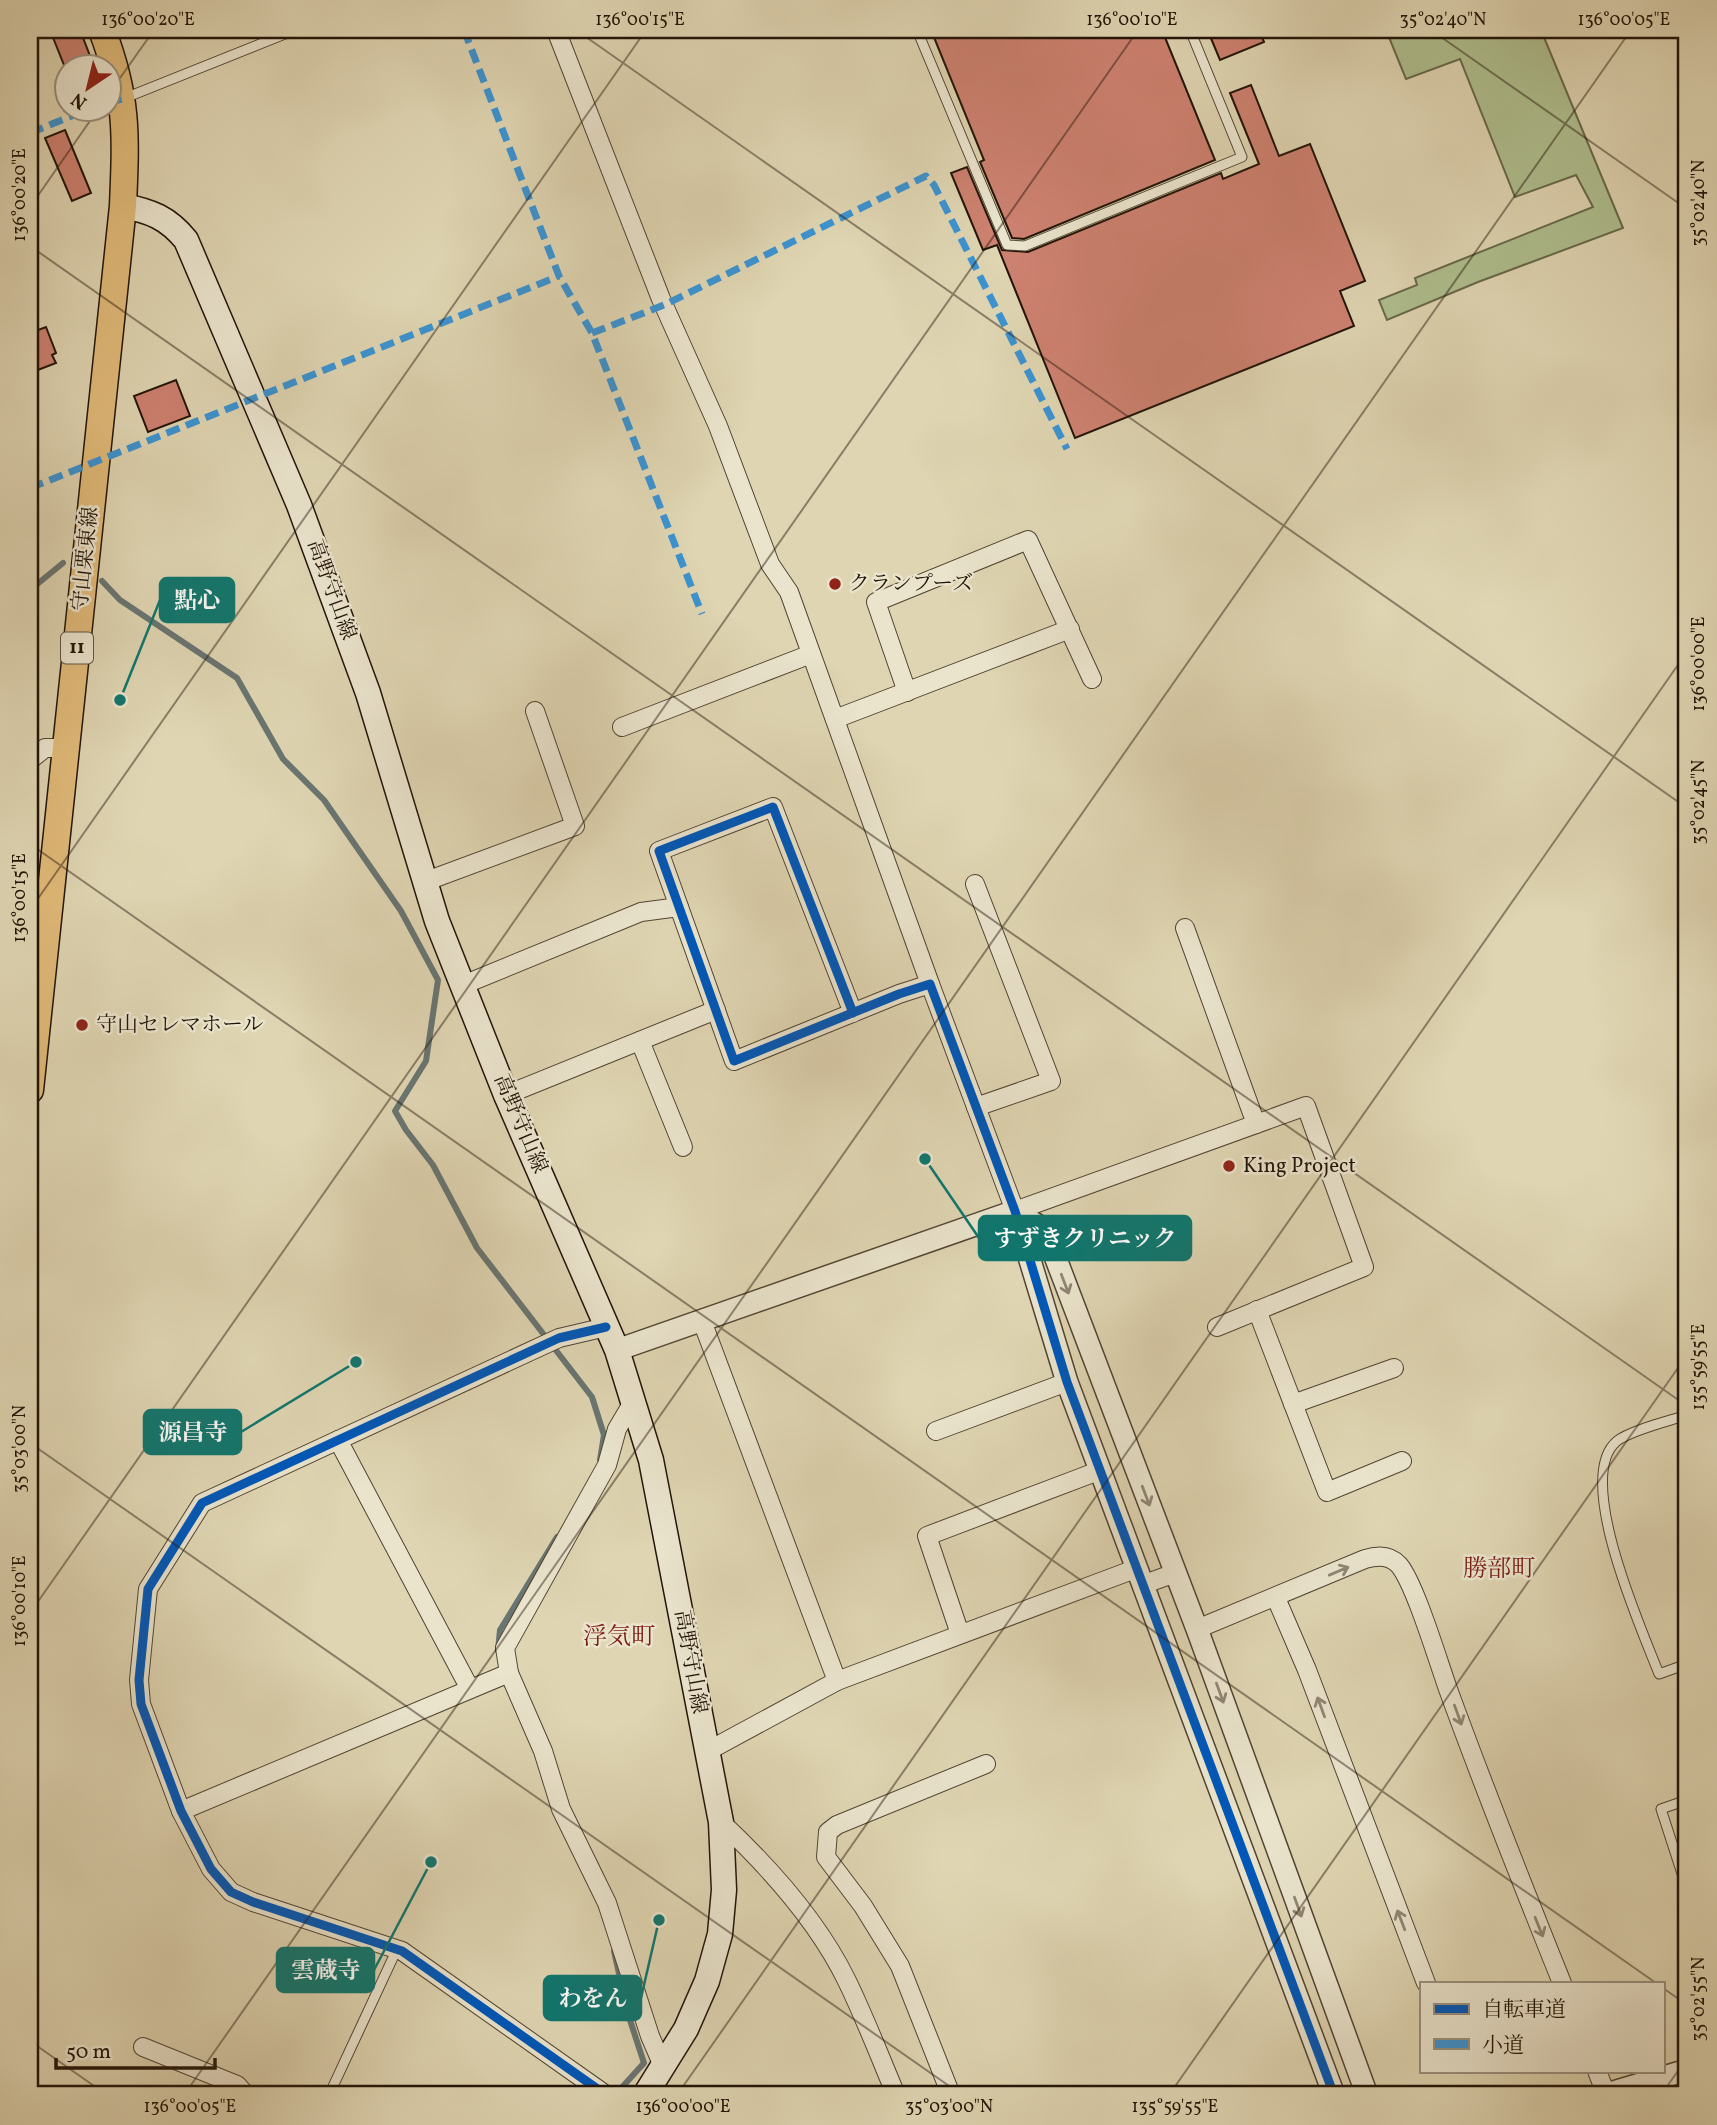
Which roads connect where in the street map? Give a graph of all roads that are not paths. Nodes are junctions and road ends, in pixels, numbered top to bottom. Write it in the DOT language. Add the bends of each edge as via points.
graph roads {
  1 [pos="102,30"];
  2 [pos="295,30"];
  3 [pos="556,30"];
  4 [pos="917,30"];
  5 [pos="1191,30"];
  6 [pos="123,99"];
  7 [pos="123,206"];
  8 [pos="1070,629"];
  9 [pos="811,654"];
  10 [pos="1092,679"];
  11 [pos="907,692"];
  12 [pos="535,711"];
  13 [pos="835,719"];
  14 [pos="622,727"];
  15 [pos="66,748"];
  16 [pos="30,760"];
  17 [pos="424,882"];
  18 [pos="975,884"];
  19 [pos="679,907"];
  20 [pos="1185,928"];
  21 [pos="930,984"];
  22 [pos="463,985"];
  23 [pos="716,1010"];
  24 [pos="853,1013"];
  25 [pos="640,1041"];
  26 [pos="30,1090"];
  27 [pos="506,1095"];
  28 [pos="976,1107"];
  29 [pos="1256,1124"];
  30 [pos="683,1147"];
  31 [pos="1015,1211"];
  32 [pos="1257,1310"];
  33 [pos="702,1321"];
  34 [pos="606,1327"];
  35 [pos="1217,1327"];
  36 [pos="617,1350"];
  37 [pos="1394,1368"];
  38 [pos="1067,1382"];
  39 [pos="633,1402"];
  40 [pos="1293,1404"];
  41 [pos="1687,1415"];
  42 [pos="936,1431"];
  43 [pos="338,1440"];
  44 [pos="1402,1461"];
  45 [pos="1101,1470"];
  46 [pos="1175,1573"];
  47 [pos="1138,1577"];
  48 [pos="1276,1598"];
  49 [pos="1197,1629"];
  50 [pos="960,1634"];
  51 [pos="1687,1664"];
  52 [pos="503,1676"];
  53 [pos="837,1681"];
  54 [pos="470,1689"];
  55 [pos="706,1752"];
  56 [pos="986,1764"];
  57 [pos="1687,1800"];
  58 [pos="181,1811"];
  59 [pos="721,1822"];
  60 [pos="1687,1889"];
  61 [pos="397,1949"];
  62 [pos="1426,1982"];
  63 [pos="1562,1982"];
  64 [pos="143,2047"];
  65 [pos="663,2066"];
  66 [pos="1687,2070"];
  67 [pos="1597,2072"];
  68 [pos="246,2095"];
  69 [pos="329,2095"];
  70 [pos="606,2095"];
  71 [pos="645,2095"];
  72 [pos="896,2095"];
  73 [pos="951,2095"];
  74 [pos="1334,2095"];
  75 [pos="1367,2095"];
  76 [pos="1604,2095"];
  1 -- 6 [label="main road, 守山栗東線 / 11"];
  2 -- 6 [label="lane"];
  3 -- 9 [label="street" via="770,564 789,592"];
  4 -- 5 [label="lane" via="1007,245 1025,246 1242,157"];
  6 -- 7 [label="main road, 守山栗東線 / 11"];
  7 -- 15 [label="main road, 守山栗東線 / 11"];
  7 -- 17 [label="main road, 高野守山線" via="152,211 186,240 299,505 349,638"];
  8 -- 10 [label="street"];
  8 -- 11 [label="street"];
  8 -- 11 [label="street" via="1028,540 876,602"];
  9 -- 13 [label="street"];
  9 -- 14 [label="street"];
  11 -- 13 [label="street"];
  12 -- 17 [label="street" via="575,826"];
  13 -- 21 [label="street"];
  15 -- 16 [label="street" via="45,748"];
  15 -- 26 [label="main road, 守山栗東線 / 11"];
  17 -- 22 [label="main road, 高野守山線"];
  18 -- 28 [label="street" via="1051,1081"];
  19 -- 22 [label="street" via="641,912"];
  19 -- 23 [label="street"];
  19 -- 24 [label="street" via="659,851 773,807"];
  20 -- 29 [label="street"];
  21 -- 24 [label="street"];
  21 -- 28 [label="street"];
  22 -- 27 [label="main road, 高野守山線"];
  23 -- 24 [label="street" via="734,1061"];
  23 -- 25 [label="street"];
  25 -- 27 [label="street"];
  25 -- 30 [label="street"];
  27 -- 34 [label="main road, 高野守山線"];
  28 -- 31 [label="street"];
  29 -- 31 [label="street"];
  29 -- 32 [label="street" via="1306,1106 1363,1267"];
  31 -- 33 [label="street"];
  31 -- 38 [label="street"];
  31 -- 46 [label="street, one-way" via="1045,1230"];
  32 -- 35 [label="street"];
  32 -- 40 [label="street"];
  33 -- 36 [label="street"];
  33 -- 53 [label="street"];
  34 -- 36 [label="main road, 高野守山線"];
  34 -- 43 [label="street" via="559,1338"];
  36 -- 39 [label="main road, 高野守山線"];
  37 -- 40 [label="street"];
  38 -- 42 [label="street"];
  38 -- 45 [label="street"];
  39 -- 52 [label="street" via="617,1429 607,1465 512,1630"];
  39 -- 55 [label="main road, 高野守山線" via="653,1472"];
  40 -- 44 [label="street" via="1327,1492"];
  41 -- 51 [label="lane" via="1618,1440 1605,1456 1604,1500 1614,1559 1659,1674"];
  43 -- 54 [label="street"];
  43 -- 58 [label="street" via="202,1503 148,1589 141,1704"];
  45 -- 47 [label="street"];
  45 -- 50 [label="street" via="927,1536"];
  46 -- 47 [label="street"];
  46 -- 49 [label="street"];
  47 -- 50 [label="street"];
  47 -- 74 [label="street"];
  48 -- 49 [label="street"];
  62 -- 48 [label="street, one-way"];
  48 -- 63 [label="street, one-way" via="1375,1556 1392,1558 1401,1568"];
  49 -- 75 [label="street, one-way"];
  50 -- 53 [label="street"];
  52 -- 54 [label="street"];
  52 -- 65 [label="street" via="543,1751 561,1809 607,1903"];
  53 -- 55 [label="street"];
  54 -- 58 [label="street"];
  55 -- 59 [label="main road, 高野守山線"];
  56 -- 73 [label="street" via="837,1825 828,1832 825,1846 826,1857 900,1965"];
  57 -- 60 [label="lane" via="1661,1809"];
  58 -- 61 [label="street" via="211,1869 231,1892"];
  59 -- 65 [label="main road, 高野守山線" via="724,1890 714,1959 686,2029"];
  59 -- 72 [label="street" via="765,1864 817,1932 847,1979"];
  61 -- 69 [label="lane"];
  61 -- 70 [label="street"];
  64 -- 68 [label="street" via="237,2085"];
  65 -- 71 [label="main road, 高野守山線"];
  66 -- 76 [label="street"];
  67 -- 76 [label="street"];
}
